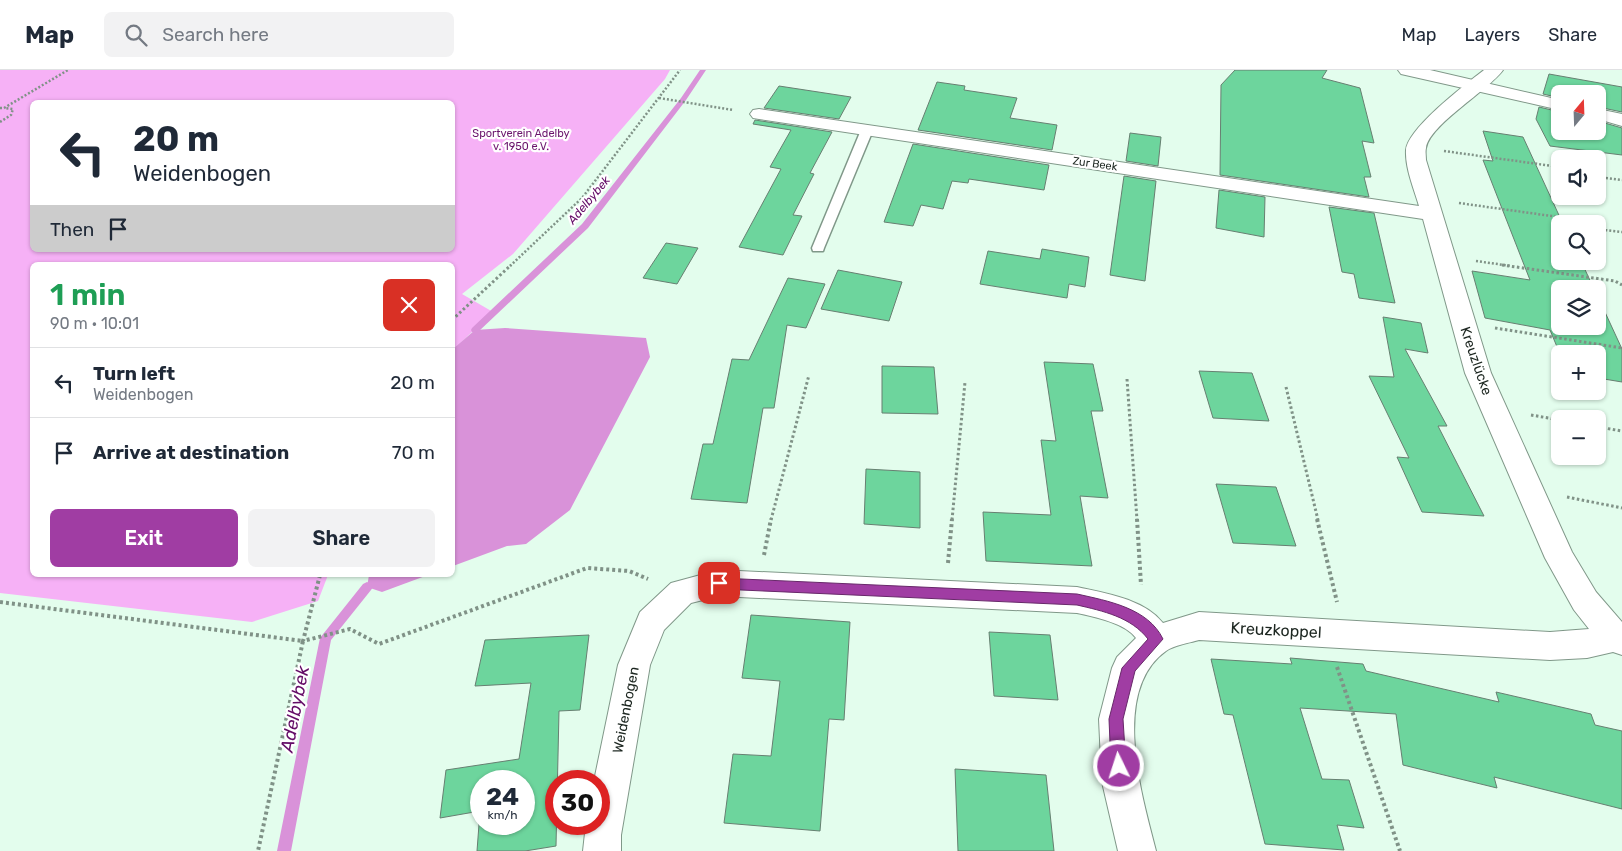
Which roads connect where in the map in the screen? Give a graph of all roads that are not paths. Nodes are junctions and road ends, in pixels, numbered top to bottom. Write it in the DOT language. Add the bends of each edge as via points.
graph roads {
  1 [pos="1407,70"];
  2 [pos="1486,78"];
  3 [pos="1551,101"];
  4 [pos="759,114"];
  5 [pos="1606,116"];
  6 [pos="1622,120"];
  7 [pos="867,130"];
  8 [pos="1428,206"];
  9 [pos="818,248"];
  10 [pos="1150,631"];
  11 [pos="1619,639"];
  12 [pos="602,851"];
  13 [pos="1137,851"];
  1 -- 2 [label="street"];
  2 -- 3 [label="street"];
  2 -- 8 [label="street, Kreuzlücke" via="1451,106 1422,136 1416,147 1416,160"];
  4 -- 7 [label="street, Zur Beek"];
  5 -- 6 [label="street"];
  7 -- 8 [label="street, Zur Beek"];
  7 -- 9 [label="lane"];
  8 -- 11 [label="street, Kreuzlücke" via="1478,374 1560,558 1584,601"];
  10 -- 11 [label="street, Kreuzkoppel" via="1199,626 1550,646"];
  10 -- 12 [label="street, Weidenbogen" via="1110,607 1077,600 719,583 682,592 651,622 634,664 602,835"];
  10 -- 13 [label="street" via="1129,668 1116,719 1120,782"];
}
